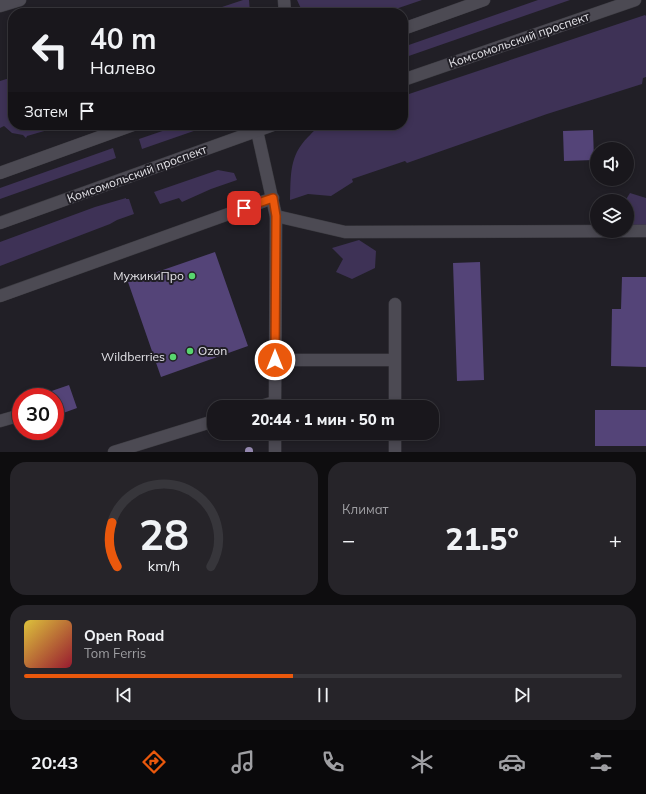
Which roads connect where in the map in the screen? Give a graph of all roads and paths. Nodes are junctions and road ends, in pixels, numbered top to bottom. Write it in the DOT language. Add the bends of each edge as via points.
graph roads {
  1 [pos="20,0"];
  2 [pos="484,0"];
  3 [pos="635,0"];
  4 [pos="0,6"];
  5 [pos="408,27"];
  6 [pos="408,78"];
  7 [pos="119,130"];
  8 [pos="257,130"];
  9 [pos="0,173"];
  10 [pos="273,198"];
  11 [pos="276,216"];
  12 [pos="0,223"];
  13 [pos="646,231"];
  14 [pos="0,296"];
  15 [pos="395,304"];
  16 [pos="275,360"];
  17 [pos="395,360"];
  18 [pos="275,400"];
  19 [pos="395,400"];
  20 [pos="12,418"];
  21 [pos="0,421"];
  22 [pos="207,423"];
  23 [pos="275,440"];
  24 [pos="395,440"];
  25 [pos="114,452"];
  26 [pos="275,452"];
  27 [pos="395,452"];
  1 -- 4 [label="main road"];
  2 -- 5 [label="main road"];
  3 -- 6 [label="main road, Комсомольский проспект"];
  7 -- 9 [label="main road"];
  8 -- 10 [label="main road"];
  8 -- 12 [label="main road, Комсомольский проспект"];
  10 -- 11 [label="main road"];
  10 -- 14 [label="main road"];
  11 -- 13 [label="main road" via="345,232"];
  11 -- 16 [label="main road"];
  15 -- 17 [label="main road"];
  16 -- 17 [label="main road"];
  16 -- 18 [label="main road"];
  17 -- 19 [label="main road"];
  20 -- 21 [label="main road"];
  22 -- 25 [label="main road"];
  23 -- 26 [label="main road"];
  24 -- 27 [label="main road"];
}
